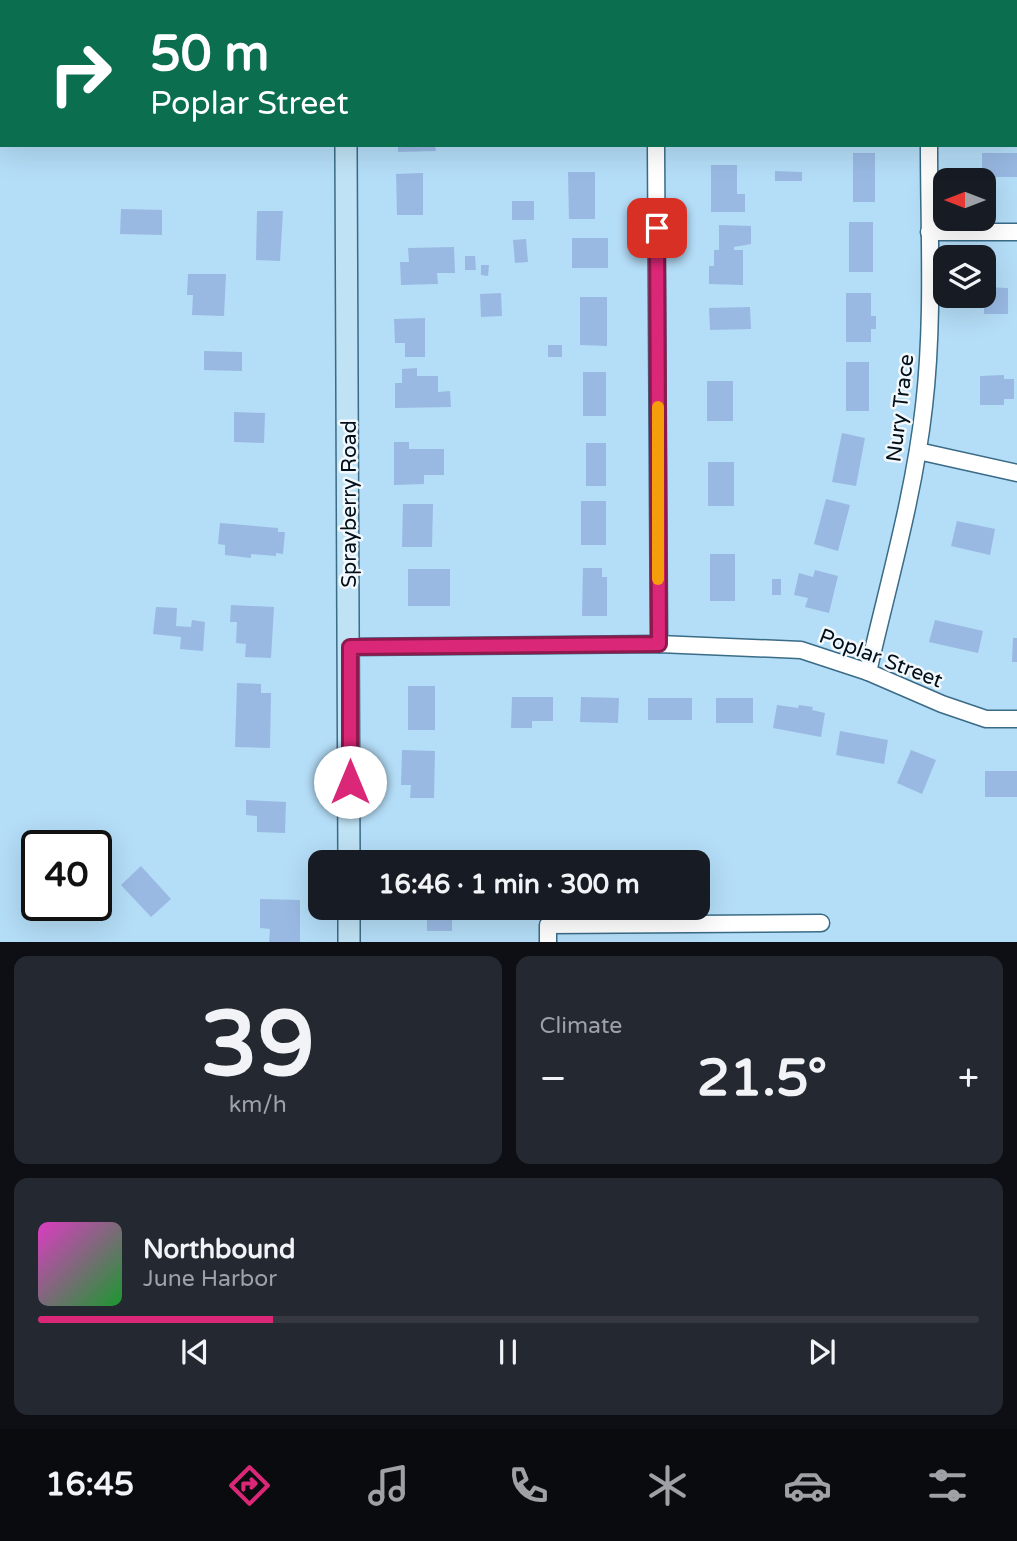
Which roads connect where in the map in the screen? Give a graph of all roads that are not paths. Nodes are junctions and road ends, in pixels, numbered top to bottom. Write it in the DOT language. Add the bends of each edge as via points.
graph roads {
  1 [pos="346,147"];
  2 [pos="656,147"];
  3 [pos="929,147"];
  4 [pos="929,232"];
  5 [pos="1017,232"];
  6 [pos="918,451"];
  7 [pos="1017,473"];
  8 [pos="659,644"];
  9 [pos="350,647"];
  10 [pos="868,672"];
  11 [pos="1017,719"];
  12 [pos="349,850"];
  13 [pos="349,920"];
  14 [pos="821,923"];
  15 [pos="349,942"];
  16 [pos="548,942"];
  1 -- 9 [label="street, Sprayberry Road"];
  2 -- 8 [label="street"];
  3 -- 4 [label="street, Nury Trace"];
  4 -- 5 [label="street"];
  4 -- 6 [label="street, Nury Trace" via="929,356"];
  6 -- 7 [label="street"];
  6 -- 10 [label="street, Nury Trace"];
  8 -- 9 [label="street, Poplar Street"];
  8 -- 10 [label="street, Poplar Street" via="801,650"];
  9 -- 12 [label="street, Sprayberry Road"];
  10 -- 11 [label="street, Poplar Street" via="986,719"];
  13 -- 15 [label="street"];
  14 -- 16 [label="street" via="548,925"];
}
